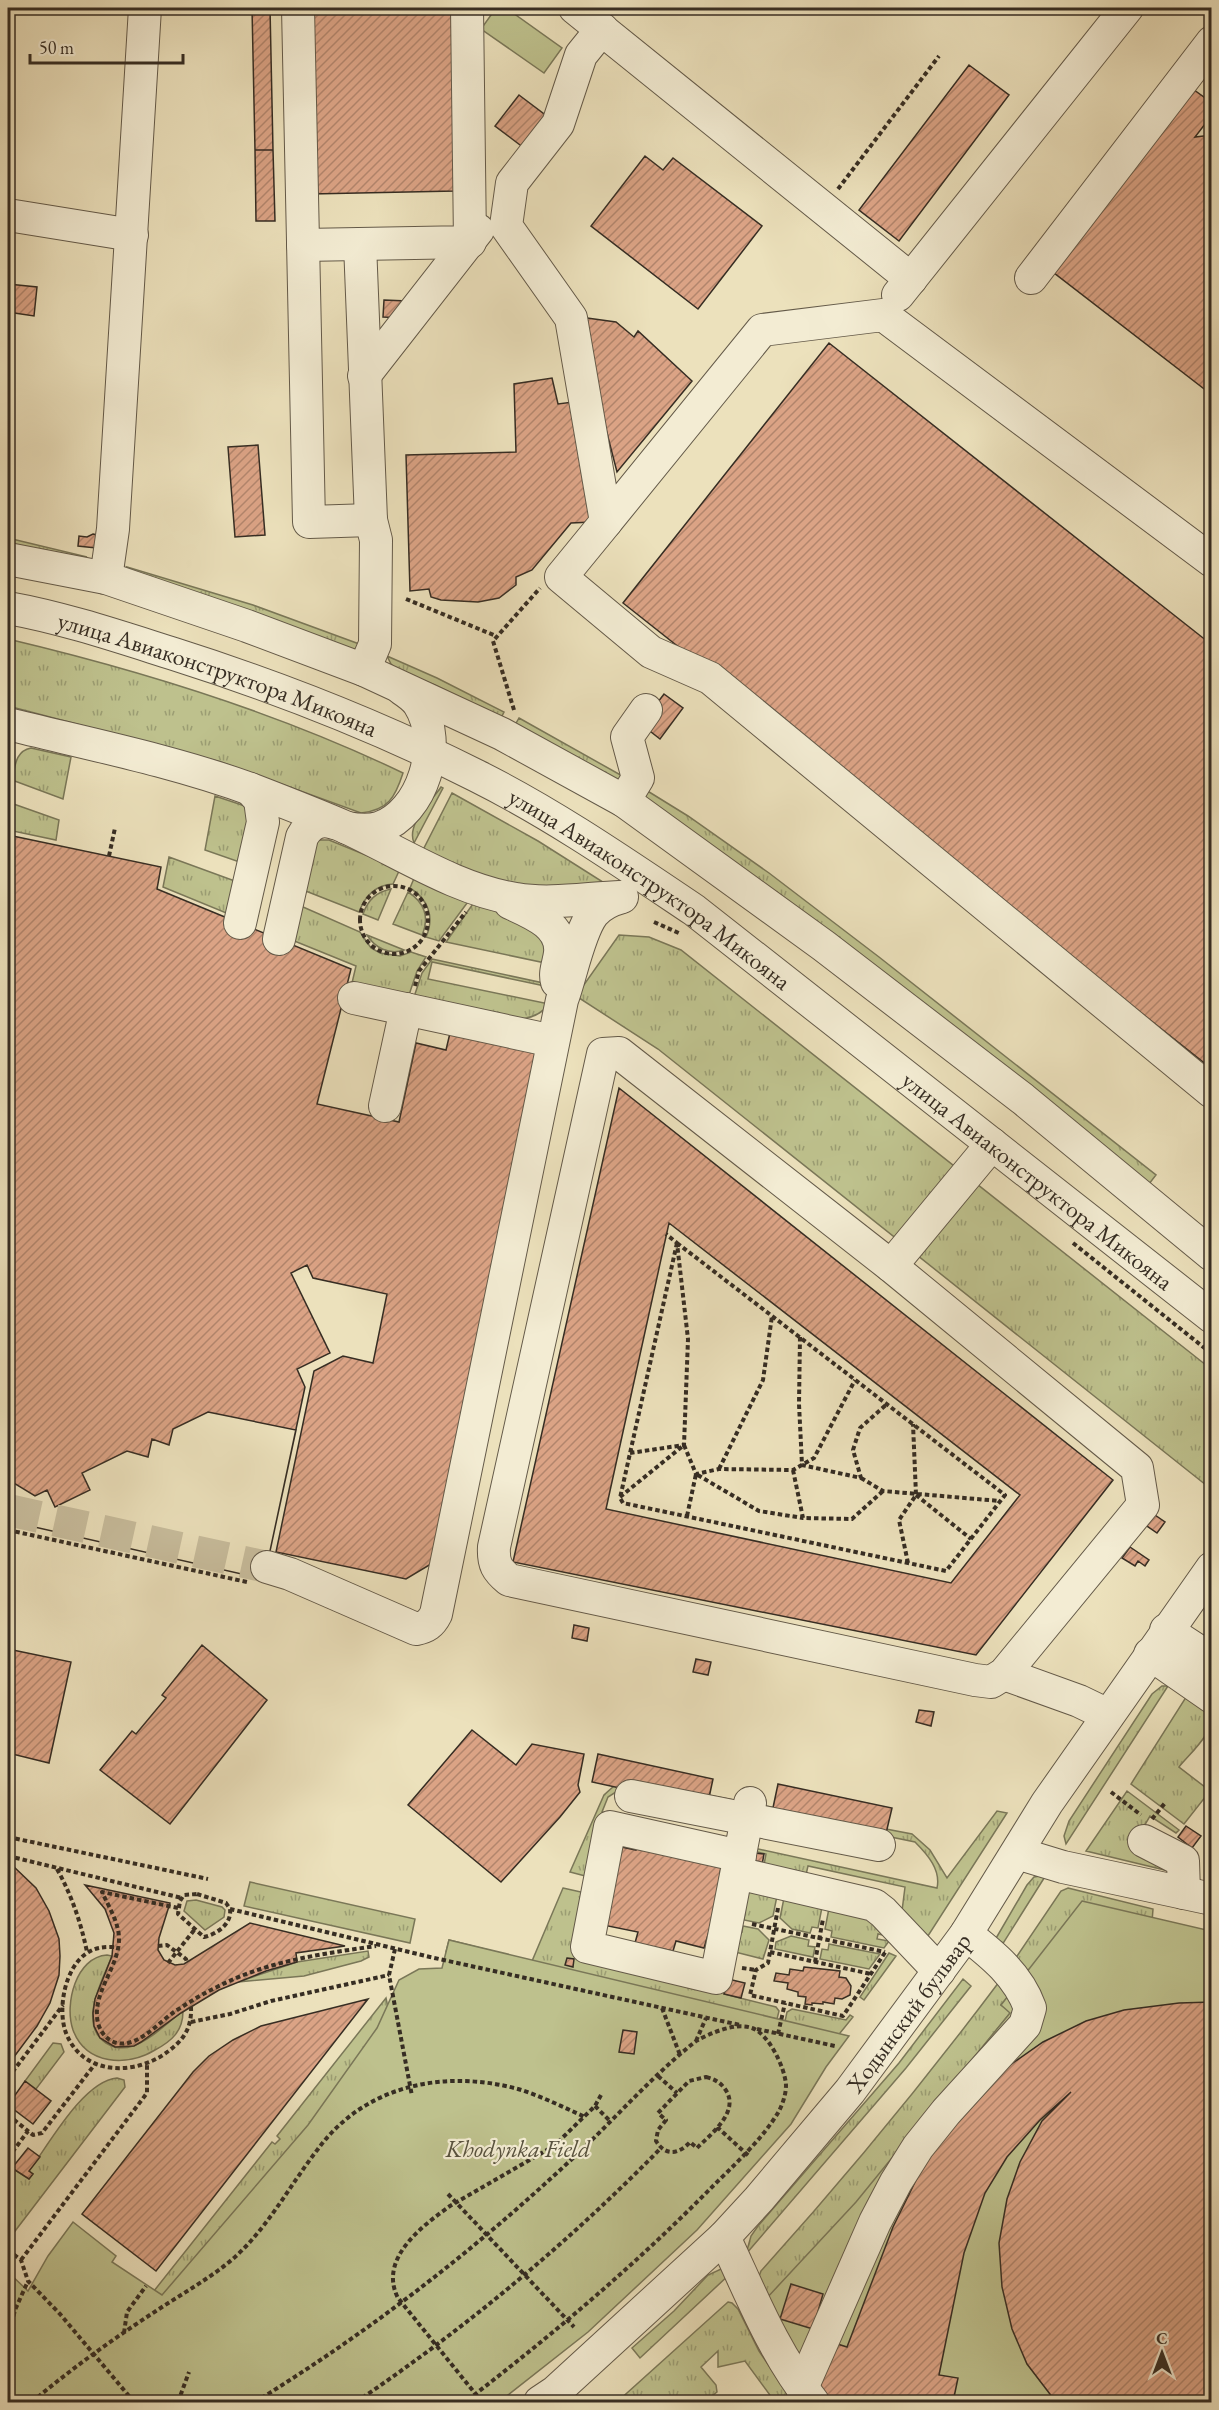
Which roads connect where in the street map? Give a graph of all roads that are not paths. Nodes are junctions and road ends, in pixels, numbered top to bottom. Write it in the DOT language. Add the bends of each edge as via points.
graph roads {
  1 [pos="146,8"];
  2 [pos="298,8"];
  3 [pos="467,8"];
  4 [pos="575,8"];
  5 [pos="1127,8"];
  6 [pos="602,29"];
  7 [pos="1212,42"];
  8 [pos="512,183"];
  9 [pos="8,215"];
  10 [pos="132,235"];
  11 [pos="470,242"];
  12 [pos="360,244"];
  13 [pos="303,245"];
  14 [pos="1031,278"];
  15 [pos="911,279"];
  16 [pos="883,315"];
  17 [pos="364,376"];
  18 [pos="371,520"];
  19 [pos="606,522"];
  20 [pos="8,559"];
  21 [pos="1212,561"];
  22 [pos="106,578"];
  23 [pos="8,608"];
  24 [pos="364,670"];
  25 [pos="397,685"];
  26 [pos="646,710"];
  27 [pos="9,733"];
  28 [pos="429,753"];
  29 [pos="257,792"];
  30 [pos="624,801"];
  31 [pos="332,822"];
  32 [pos="485,892"];
  33 [pos="622,897"];
  34 [pos="694,910"];
  35 [pos="354,998"];
  36 [pos="410,999"];
  37 [pos="562,1000"];
  38 [pos="554,1041"];
  39 [pos="1212,1092"];
  40 [pos="386,1106"];
  41 [pos="992,1144"];
  42 [pos="1212,1255"];
  43 [pos="891,1266"];
  44 [pos="1212,1317"];
  45 [pos="1212,1568"];
  46 [pos="259,1575"];
  47 [pos="1158,1642"];
  48 [pos="1212,1660"];
  49 [pos="1004,1674"];
  50 [pos="1212,1697"];
  51 [pos="1108,1715"];
  52 [pos="631,1796"];
  53 [pos="749,1811"];
  54 [pos="1147,1831"];
  55 [pos="879,1845"];
  56 [pos="1017,1853"];
  57 [pos="738,1865"];
  58 [pos="1198,1896"];
  59 [pos="966,1934"];
  60 [pos="939,1971"];
  61 [pos="724,2237"];
  62 [pos="808,2395"];
  63 [pos="540,2403"];
  1 -- 10 [label="street"];
  2 -- 13 [label="street"];
  3 -- 11 [label="street"];
  4 -- 6 [label="street"];
  5 -- 15 [label="street"];
  6 -- 8 [label="street" via="581,55 558,124"];
  6 -- 15 [label="street"];
  7 -- 14 [label="street"];
  8 -- 11 [label="street"];
  8 -- 19 [label="street" via="506,226 571,318"];
  9 -- 10 [label="street"];
  10 -- 22 [label="street"];
  11 -- 12 [label="street"];
  11 -- 17 [label="street"];
  12 -- 13 [label="street"];
  12 -- 17 [label="street"];
  13 -- 18 [label="street" via="309,522"];
  15 -- 16 [label="street"];
  16 -- 19 [label="street" via="762,330"];
  16 -- 21 [label="street"];
  17 -- 18 [label="street"];
  18 -- 24 [label="street" via="376,540 375,644"];
  19 -- 39 [label="street" via="561,577 651,652 710,678"];
  20 -- 22 [label="street, улица Авиаконструктора Микояна"];
  22 -- 24 [label="street, улица Авиаконструктора Микояна"];
  23 -- 28 [label="street, улица Авиаконструктора Микояна" via="118,636 263,682"];
  24 -- 25 [label="street, улица Авиаконструктора Микояна"];
  25 -- 28 [label="street" via="419,704 425,717"];
  25 -- 30 [label="street, улица Авиаконструктора Микояна" via="502,734"];
  26 -- 30 [label="street" via="627,737 638,778"];
  27 -- 29 [label="street" via="162,763"];
  28 -- 31 [label="street" via="422,789 392,822 362,830"];
  28 -- 34 [label="street, улица Авиаконструктора Микояна" via="479,777 610,854"];
  29 -- 31 [label="street"];
  29 -- 31 [label="street" via="264,816 260,931 292,827 304,816"];
  30 -- 42 [label="street, улица Авиаконструктора Микояна" via="824,946 1013,1092"];
  31 -- 32 [label="street"];
  32 -- 33 [label="street" via="519,900"];
  32 -- 37 [label="street" via="531,913 556,931 560,953 555,977"];
  33 -- 34 [label="street" via="665,899"];
  33 -- 37 [label="street" via="593,914"];
  34 -- 41 [label="street, улица Авиаконструктора Микояна"];
  35 -- 36 [label="street"];
  36 -- 38 [label="street"];
  36 -- 40 [label="street"];
  37 -- 38 [label="street"];
  38 -- 46 [label="street" via="432,1622 416,1629 290,1574"];
  41 -- 43 [label="street"];
  41 -- 44 [label="street, улица Авиаконструктора Микояна"];
  43 -- 49 [label="street" via="1137,1468 1143,1505"];
  43 -- 49 [label="street" via="619,1053 603,1054 493,1560 509,1580 975,1680 991,1682"];
  45 -- 47 [label="street, Ходынский бульвар"];
  47 -- 48 [label="street"];
  47 -- 50 [label="street"];
  47 -- 51 [label="street, Ходынский бульвар"];
  49 -- 51 [label="street"];
  51 -- 56 [label="street, Ходынский бульвар"];
  52 -- 53 [label="street"];
  53 -- 55 [label="street"];
  53 -- 57 [label="street"];
  54 -- 58 [label="street" via="1183,1861"];
  56 -- 58 [label="street"];
  56 -- 59 [label="street, Ходынский бульвар"];
  57 -- 57 [label="street" via="716,1978 587,1947 610,1827"];
  57 -- 60 [label="street" via="783,1883 874,1905 893,1941"];
  59 -- 60 [label="street, Ходынский бульвар"];
  59 -- 62 [label="street" via="999,1960 1025,1994 1030,2008 1024,2025 946,2112 897,2182 875,2222"];
  60 -- 61 [label="street, Ходынский бульвар" via="850,2091"];
  61 -- 62 [label="street" via="762,2319"];
  61 -- 63 [label="street, Ходынский бульвар"];
}
